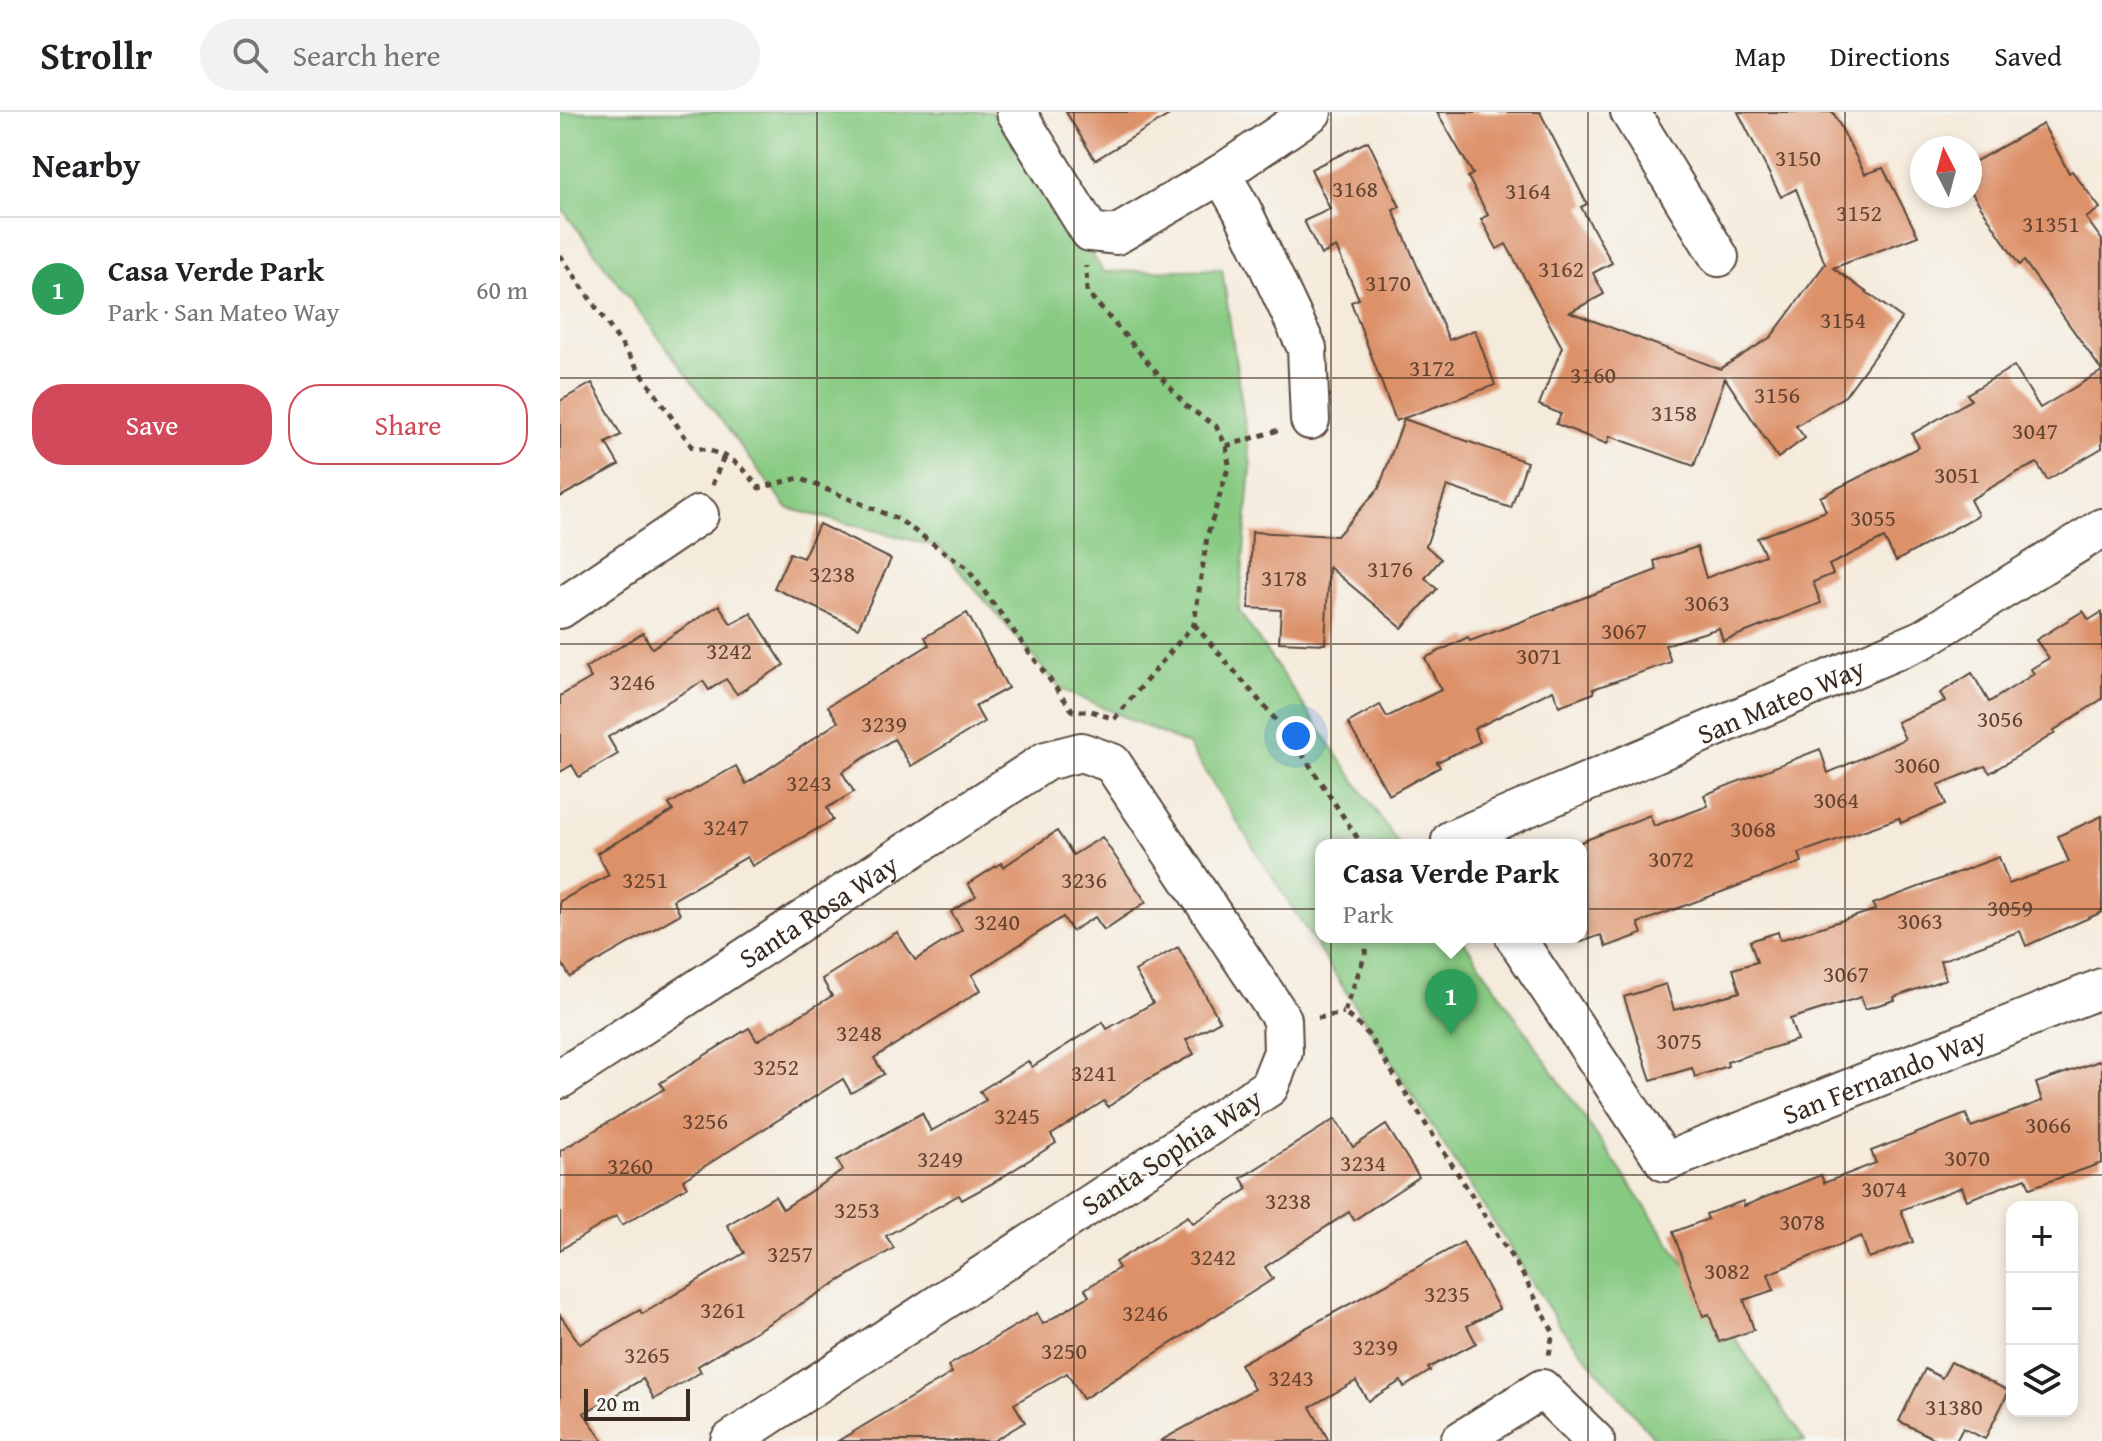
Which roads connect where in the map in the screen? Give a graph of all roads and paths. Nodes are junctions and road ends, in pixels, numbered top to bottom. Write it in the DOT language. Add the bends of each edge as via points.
graph roads {
  1 [pos="1016,112"];
  2 [pos="1312,112"];
  3 [pos="1630,112"];
  4 [pos="1221,174"];
  5 [pos="1103,234"];
  6 [pos="560,255"];
  7 [pos="1719,257"];
  8 [pos="1310,420"];
  9 [pos="1226,446"];
  10 [pos="699,515"];
  11 [pos="2102,528"];
  12 [pos="560,609"];
  13 [pos="1194,624"];
  14 [pos="1081,752"];
  15 [pos="1358,839"];
  16 [pos="1453,839"];
  17 [pos="1366,943"];
  18 [pos="1519,943"];
  19 [pos="2102,988"];
  20 [pos="560,1079"];
  21 [pos="1542,1389"];
  22 [pos="730,1441"];
  23 [pos="1460,1441"];
  24 [pos="1595,1441"];
  1 -- 5 [label="street"];
  2 -- 4 [label="street"];
  3 -- 7 [label="street"];
  4 -- 5 [label="street"];
  4 -- 8 [label="street" via="1307,348"];
  5 -- 9 [label="path" via="1087,292 1187,407 1216,426"];
  6 -- 13 [label="path" via="692,447 716,451 743,466 759,488 799,478 898,519 966,567 1073,711 1114,719"];
  8 -- 9 [label="path"];
  9 -- 13 [label="path" via="1229,465 1207,537"];
  10 -- 12 [label="street"];
  11 -- 16 [label="street, San Mateo Way" via="1923,639"];
  13 -- 15 [label="path" via="1293,740"];
  14 -- 20 [label="street, Santa Rosa Way" via="1046,761"];
  14 -- 22 [label="street, Santa Sophia Way" via="1112,763 1282,1019 1283,1052 1269,1087"];
  17 -- 21 [label="path" via="1344,1013 1365,1030 1522,1273 1553,1332"];
  18 -- 19 [label="street, San Fernando Way" via="1665,1162"];
  21 -- 23 [label="street"];
  21 -- 24 [label="street"];
}
